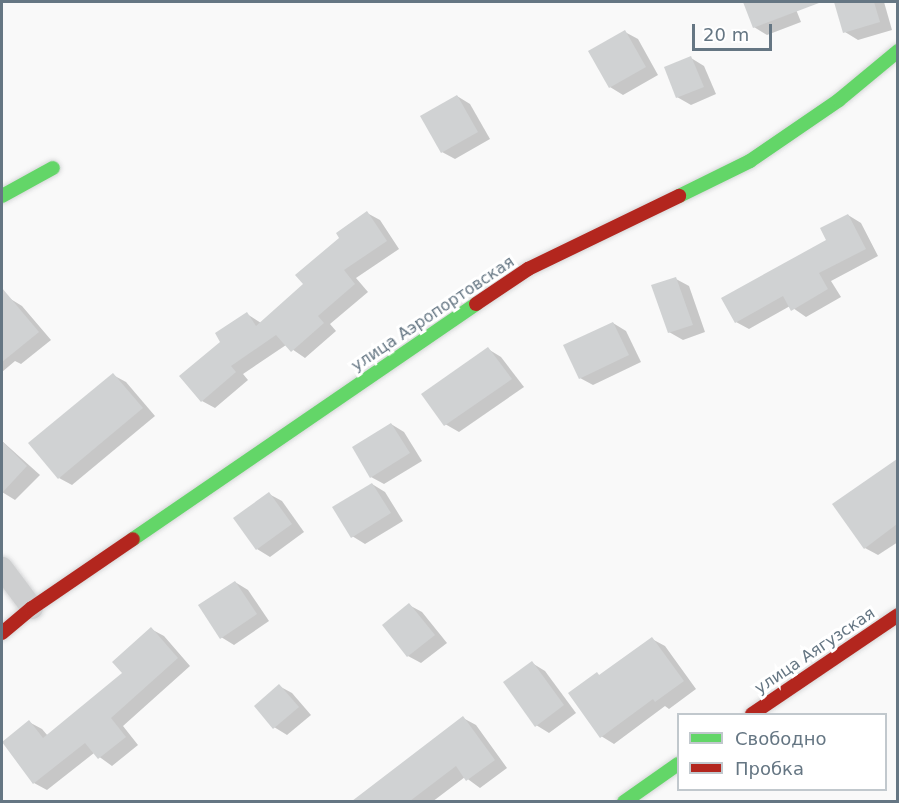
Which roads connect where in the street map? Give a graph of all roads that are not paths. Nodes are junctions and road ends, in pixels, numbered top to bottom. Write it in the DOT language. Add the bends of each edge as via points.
graph roads {
  1 [pos="897,51"];
  2 [pos="54,168"];
  3 [pos="2,196"];
  4 [pos="2,568"];
  5 [pos="32,608"];
  6 [pos="897,615"];
  7 [pos="2,633"];
  8 [pos="753,713"];
  9 [pos="677,765"];
  10 [pos="624,801"];
  1 -- 5 [label="street, улица Аэропортовская" via="839,100 750,161 528,269"];
  2 -- 3 [label="street"];
  4 -- 5 [label="street"];
  5 -- 7 [label="street, улица Аэропортовская"];
  6 -- 8 [label="street, улица Аягузская"];
  9 -- 10 [label="street"];
}
